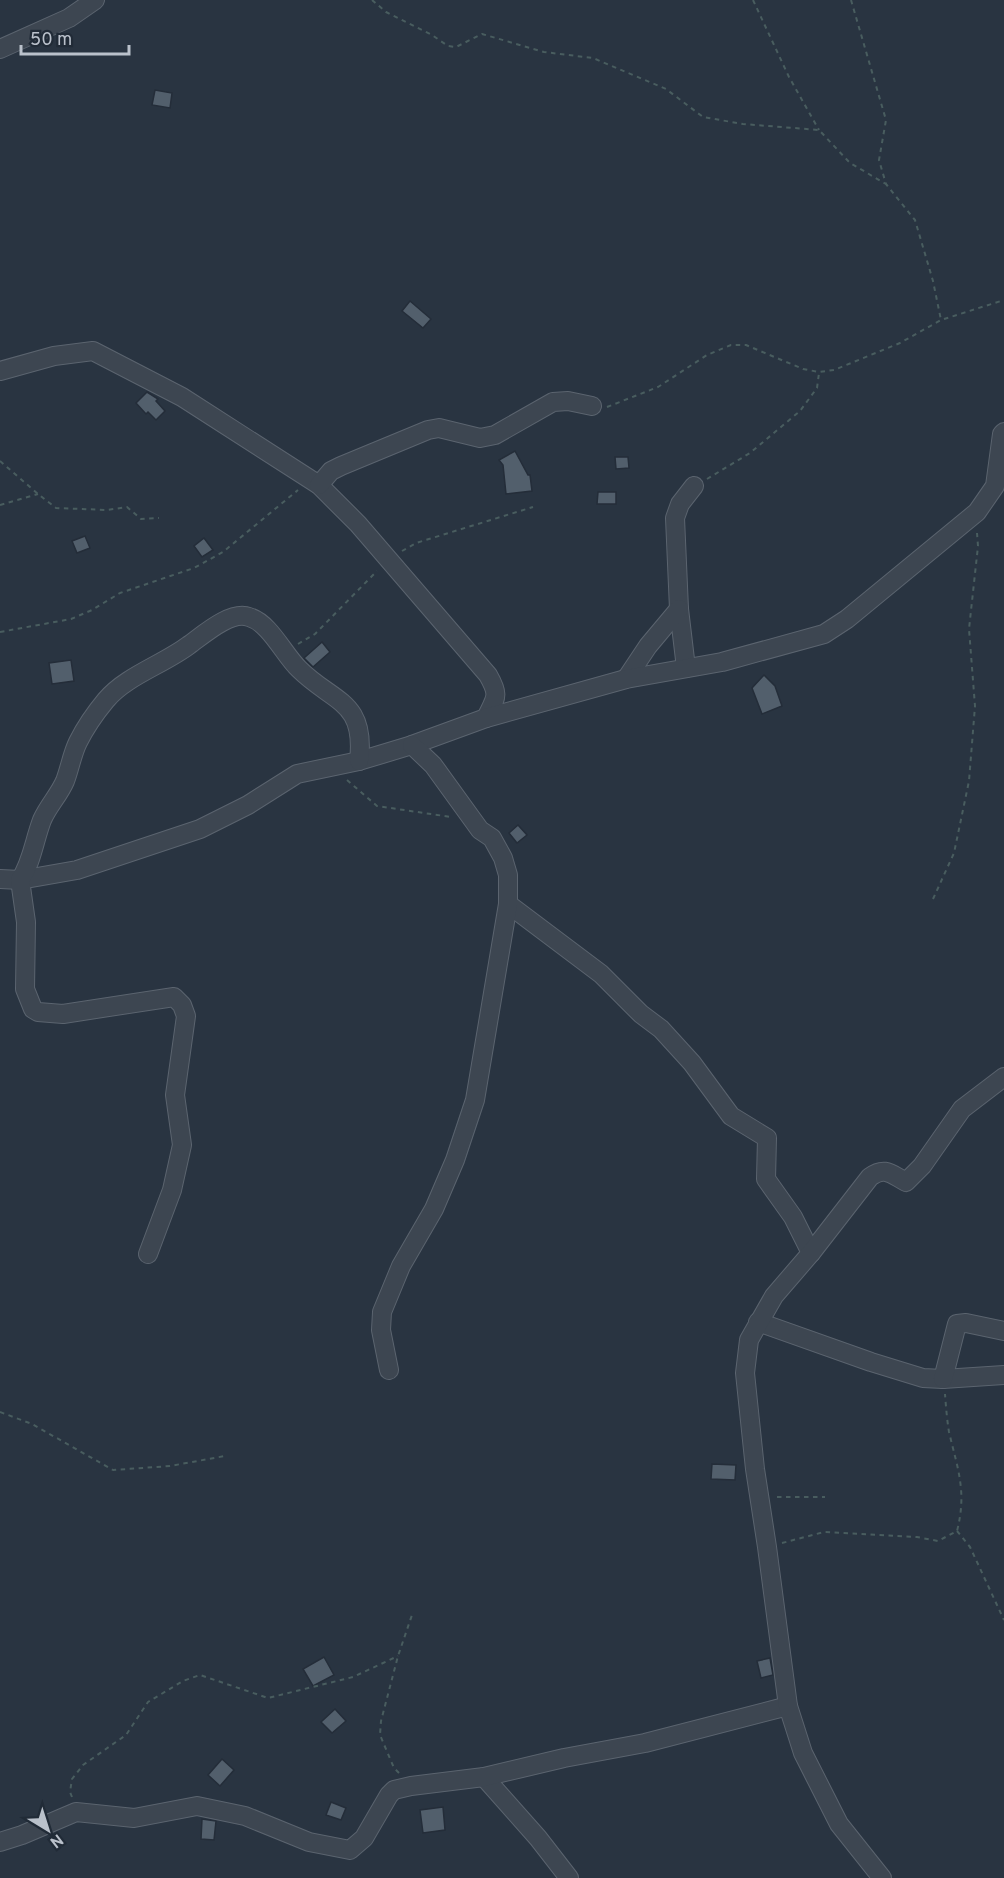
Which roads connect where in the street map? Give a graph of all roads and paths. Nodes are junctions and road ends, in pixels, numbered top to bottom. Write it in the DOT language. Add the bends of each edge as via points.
graph roads {
  1 [pos="95,0"];
  2 [pos="372,0"];
  3 [pos="753,0"];
  4 [pos="851,0"];
  5 [pos="0,49"];
  6 [pos="819,130"];
  7 [pos="886,183"];
  8 [pos="1004,300"];
  9 [pos="941,321"];
  10 [pos="0,371"];
  11 [pos="819,372"];
  12 [pos="592,406"];
  13 [pos="1004,432"];
  14 [pos="0,460"];
  15 [pos="315,482"];
  16 [pos="694,486"];
  17 [pos="38,494"];
  18 [pos="0,504"];
  19 [pos="533,507"];
  20 [pos="977,512"];
  21 [pos="159,518"];
  22 [pos="389,560"];
  23 [pos="679,609"];
  24 [pos="0,632"];
  25 [pos="286,651"];
  26 [pos="686,668"];
  27 [pos="626,679"];
  28 [pos="486,718"];
  29 [pos="412,745"];
  30 [pos="359,761"];
  31 [pos="331,766"];
  32 [pos="455,818"];
  33 [pos="0,879"];
  34 [pos="20,880"];
  35 [pos="933,899"];
  36 [pos="508,904"];
  37 [pos="1004,1077"];
  38 [pos="148,1254"];
  39 [pos="811,1254"];
  40 [pos="758,1322"];
  41 [pos="1004,1331"];
  42 [pos="389,1370"];
  43 [pos="1004,1375"];
  44 [pos="943,1379"];
  45 [pos="0,1412"];
  46 [pos="225,1456"];
  47 [pos="760,1497"];
  48 [pos="825,1497"];
  49 [pos="957,1531"];
  50 [pos="767,1547"];
  51 [pos="412,1615"];
  52 [pos="1004,1620"];
  53 [pos="398,1656"];
  54 [pos="788,1706"];
  55 [pos="484,1778"];
  56 [pos="411,1786"];
  57 [pos="76,1812"];
  58 [pos="0,1842"];
  59 [pos="569,1878"];
  60 [pos="882,1878"];
  1 -- 5 [label="street" via="69,18"];
  2 -- 6 [label="path" via="386,12 448,46 456,47 482,34 544,52 593,58 666,89 704,117"];
  3 -- 6 [label="path"];
  4 -- 7 [label="path" via="886,120 879,160"];
  6 -- 7 [label="path" via="850,163"];
  7 -- 9 [label="path" via="915,220"];
  8 -- 9 [label="path"];
  9 -- 11 [label="path" via="900,343 834,370"];
  10 -- 15 [label="street" via="54,356 93,351 182,397"];
  11 -- 12 [label="path" via="746,345 731,345 707,355 658,387 607,407"];
  11 -- 16 [label="path" via="817,388 800,411 750,453"];
  12 -- 15 [label="street" via="553,402 495,435 480,438 439,428 428,430 341,465"];
  13 -- 20 [label="street" via="995,486"];
  14 -- 17 [label="path"];
  15 -- 22 [label="street"];
  15 -- 24 [label="path" via="223,552 194,568 120,593 71,619"];
  16 -- 23 [label="street" via="675,518"];
  17 -- 18 [label="path"];
  17 -- 21 [label="path" via="56,508 127,507 141,519"];
  19 -- 22 [label="path" via="416,543"];
  20 -- 26 [label="street" via="824,634"];
  20 -- 35 [label="path" via="978,546 969,629 975,706 969,781 954,853"];
  22 -- 25 [label="path" via="315,634"];
  22 -- 28 [label="street" via="488,675 496,697"];
  23 -- 26 [label="street"];
  23 -- 27 [label="street"];
  25 -- 30 [label="street" via="298,669 348,707 361,744"];
  25 -- 34 [label="street" via="261,624 248,616 233,618 130,680 107,699 77,742 64,782 43,819"];
  26 -- 27 [label="street"];
  27 -- 28 [label="street"];
  28 -- 29 [label="street"];
  29 -- 30 [label="street"];
  29 -- 36 [label="street" via="433,765 480,830 492,838 508,875"];
  30 -- 31 [label="street"];
  31 -- 32 [label="path" via="377,806"];
  31 -- 34 [label="street" via="297,774 248,805 200,828 77,870"];
  33 -- 34 [label="street"];
  34 -- 38 [label="street" via="26,922 25,989 33,1010 63,1014 174,998 186,1016 175,1095 182,1145 172,1190"];
  36 -- 39 [label="street" via="601,975 661,1029 731,1116 767,1138 766,1179 793,1216"];
  36 -- 42 [label="street" via="476,1100 434,1209 382,1312 381,1330"];
  37 -- 39 [label="street" via="962,1109 906,1182 887,1171 870,1177"];
  39 -- 40 [label="street" via="774,1296"];
  40 -- 44 [label="street" via="923,1378"];
  40 -- 47 [label="street" via="749,1340 745,1373"];
  41 -- 44 [label="street" via="957,1324"];
  43 -- 44 [label="street"];
  44 -- 49 [label="path" via="962,1485"];
  45 -- 46 [label="path" via="32,1424 113,1470 170,1467"];
  47 -- 48 [label="path"];
  47 -- 50 [label="street"];
  49 -- 50 [label="path" via="938,1541 824,1532"];
  49 -- 52 [label="path" via="970,1547"];
  50 -- 54 [label="street"];
  51 -- 53 [label="path"];
  53 -- 56 [label="path" via="380,1735 394,1768"];
  53 -- 57 [label="path" via="353,1677 268,1698 200,1675 183,1681 148,1702 126,1736 82,1765 72,1779 70,1792"];
  54 -- 55 [label="street" via="645,1743"];
  54 -- 60 [label="street" via="804,1753 839,1824"];
  55 -- 56 [label="street"];
  55 -- 59 [label="street"];
  56 -- 57 [label="street" via="389,1795 364,1838 350,1850 309,1842 245,1816 197,1806 134,1818"];
  57 -- 58 [label="street"];
}
